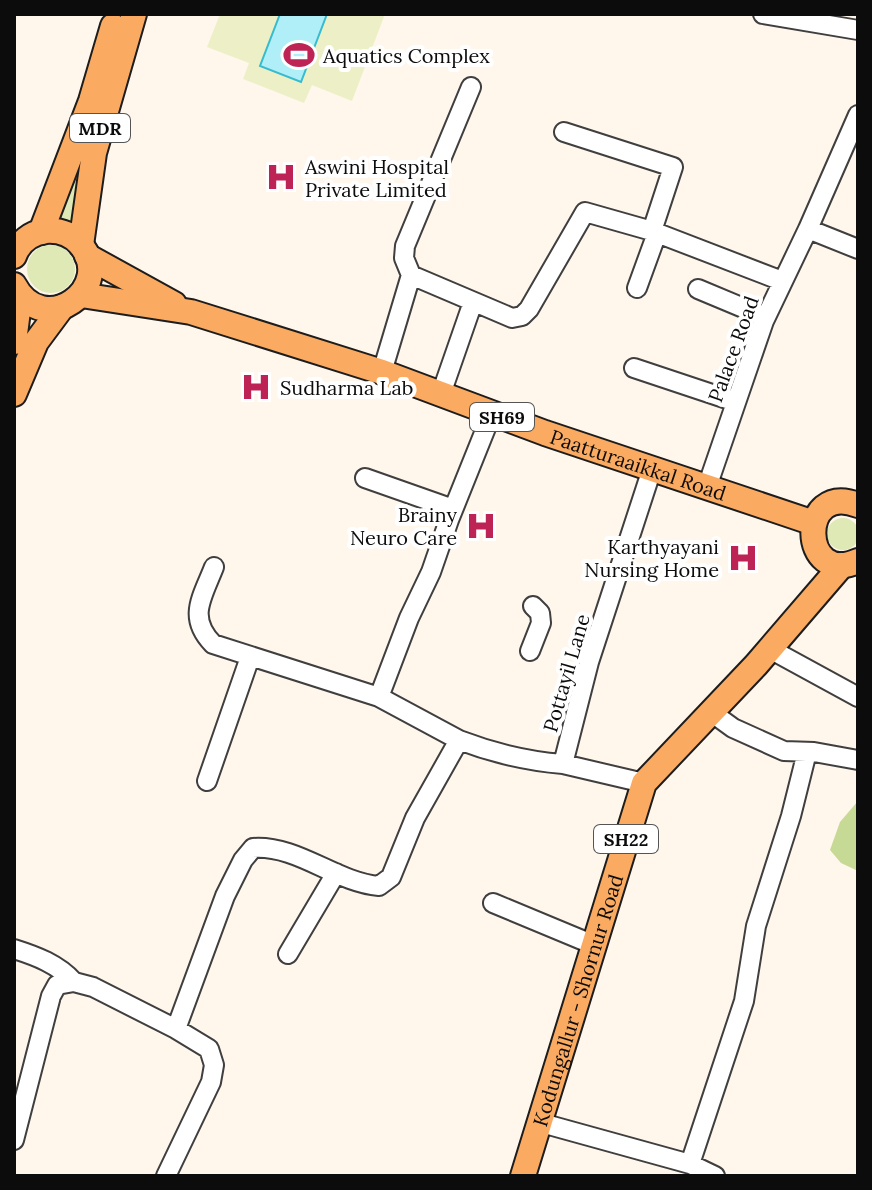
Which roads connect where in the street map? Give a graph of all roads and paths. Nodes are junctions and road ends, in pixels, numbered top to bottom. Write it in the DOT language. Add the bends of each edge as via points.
graph roads {
  1 [pos="117,14"];
  2 [pos="134,14"];
  3 [pos="763,14"];
  4 [pos="823,19"];
  5 [pos="858,30"];
  6 [pos="471,87"];
  7 [pos="98,95"];
  8 [pos="858,115"];
  9 [pos="564,132"];
  10 [pos="808,229"];
  11 [pos="654,232"];
  12 [pos="24,242"];
  13 [pos="858,249"];
  14 [pos="84,251"];
  15 [pos="411,275"];
  16 [pos="782,281"];
  17 [pos="637,288"];
  18 [pos="698,289"];
  19 [pos="17,290"];
  20 [pos="71,301"];
  21 [pos="473,302"];
  22 [pos="191,312"];
  23 [pos="765,317"];
  24 [pos="14,342"];
  25 [pos="634,368"];
  26 [pos="382,372"];
  27 [pos="14,394"];
  28 [pos="441,394"];
  29 [pos="736,402"];
  30 [pos="492,413"];
  31 [pos="652,469"];
  32 [pos="365,478"];
  33 [pos="707,487"];
  34 [pos="858,505"];
  35 [pos="453,509"];
  36 [pos="814,523"];
  37 [pos="850,563"];
  38 [pos="214,567"];
  39 [pos="533,606"];
  40 [pos="770,649"];
  41 [pos="530,651"];
  42 [pos="250,657"];
  43 [pos="379,697"];
  44 [pos="858,697"];
  45 [pos="711,712"];
  46 [pos="459,740"];
  47 [pos="807,752"];
  48 [pos="858,760"];
  49 [pos="563,764"];
  50 [pos="207,781"];
  51 [pos="644,783"];
  52 [pos="336,873"];
  53 [pos="493,903"];
  54 [pos="594,945"];
  55 [pos="14,949"];
  56 [pos="288,954"];
  57 [pos="74,982"];
  58 [pos="176,1029"];
  59 [pos="538,1122"];
  60 [pos="14,1140"];
  61 [pos="690,1164"];
  62 [pos="166,1176"];
  63 [pos="523,1176"];
  64 [pos="715,1176"];
  1 -- 7 [label="main road, MDR"];
  2 -- 7 [label="main road, MDR"];
  3 -- 4 [label="street"];
  4 -- 5 [label="street"];
  6 -- 15 [label="street" via="405,246"];
  7 -- 12 [label="main road, MDR"];
  7 -- 14 [label="main road, MDR"];
  8 -- 10 [label="street, Palace Road"];
  9 -- 11 [label="street" via="673,167"];
  10 -- 13 [label="street"];
  10 -- 16 [label="street, Palace Road"];
  11 -- 16 [label="street"];
  11 -- 17 [label="street"];
  11 -- 21 [label="street" via="585,212 522,316 512,318"];
  12 -- 14 [label="main road, SH69" via="63,233"];
  14 -- 20 [label="main road" via="88,283"];
  14 -- 22 [label="main road, SH69"];
  15 -- 21 [label="street"];
  15 -- 26 [label="street"];
  16 -- 23 [label="street, Palace Road"];
  18 -- 23 [label="street"];
  19 -- 20 [label="main road, SH69" via="39,307"];
  19 -- 24 [label="main road"];
  20 -- 22 [label="main road, SH69"];
  20 -- 27 [label="main road" via="36,342"];
  21 -- 28 [label="street"];
  22 -- 26 [label="main road, Paatturaaikkal Road / SH69"];
  23 -- 29 [label="street, Palace Road"];
  25 -- 29 [label="street"];
  26 -- 28 [label="main road, Paatturaaikkal Road / SH69"];
  28 -- 30 [label="main road, Paatturaaikkal Road / SH69"];
  29 -- 33 [label="street, Palace Road"];
  30 -- 31 [label="main road, Paatturaaikkal Road / SH69"];
  30 -- 35 [label="street"];
  31 -- 33 [label="main road, Paatturaaikkal Road / SH69"];
  31 -- 49 [label="street, Pottayil Lane" via="589,662"];
  32 -- 35 [label="street"];
  33 -- 36 [label="main road, Paatturaaikkal Road / SH69"];
  34 -- 36 [label="main road" via="829,505"];
  35 -- 43 [label="street"];
  36 -- 37 [label="main road" via="814,546 821,555 830,562"];
  37 -- 40 [label="main road, Kodungallur - Shornur Road / SH22"];
  38 -- 42 [label="street" via="197,621 213,644"];
  39 -- 41 [label="street" via="541,623"];
  40 -- 44 [label="street"];
  40 -- 45 [label="main road, Kodungallur - Shornur Road / SH22"];
  42 -- 43 [label="street"];
  42 -- 50 [label="street"];
  43 -- 46 [label="street"];
  45 -- 47 [label="street" via="767,744"];
  45 -- 51 [label="main road, Kodungallur - Shornur Road / SH22"];
  46 -- 49 [label="street" via="533,762"];
  46 -- 52 [label="street" via="415,818 391,877 379,886 362,885"];
  47 -- 48 [label="street"];
  47 -- 61 [label="street" via="756,926 744,1001"];
  49 -- 51 [label="street, Pottayil Lane"];
  51 -- 54 [label="main road, Kodungallur - Shornur Road / SH22"];
  52 -- 56 [label="street"];
  52 -- 58 [label="street" via="271,847 253,848 225,896"];
  53 -- 54 [label="street"];
  54 -- 59 [label="main road, Kodungallur - Shornur Road / SH22"];
  55 -- 57 [label="street" via="64,971"];
  57 -- 58 [label="street"];
  57 -- 60 [label="street" via="57,985 51,996"];
  58 -- 62 [label="street" via="209,1049 214,1065"];
  59 -- 61 [label="street"];
  59 -- 63 [label="main road, Kodungallur - Shornur Road / SH22"];
  61 -- 64 [label="street"];
}
